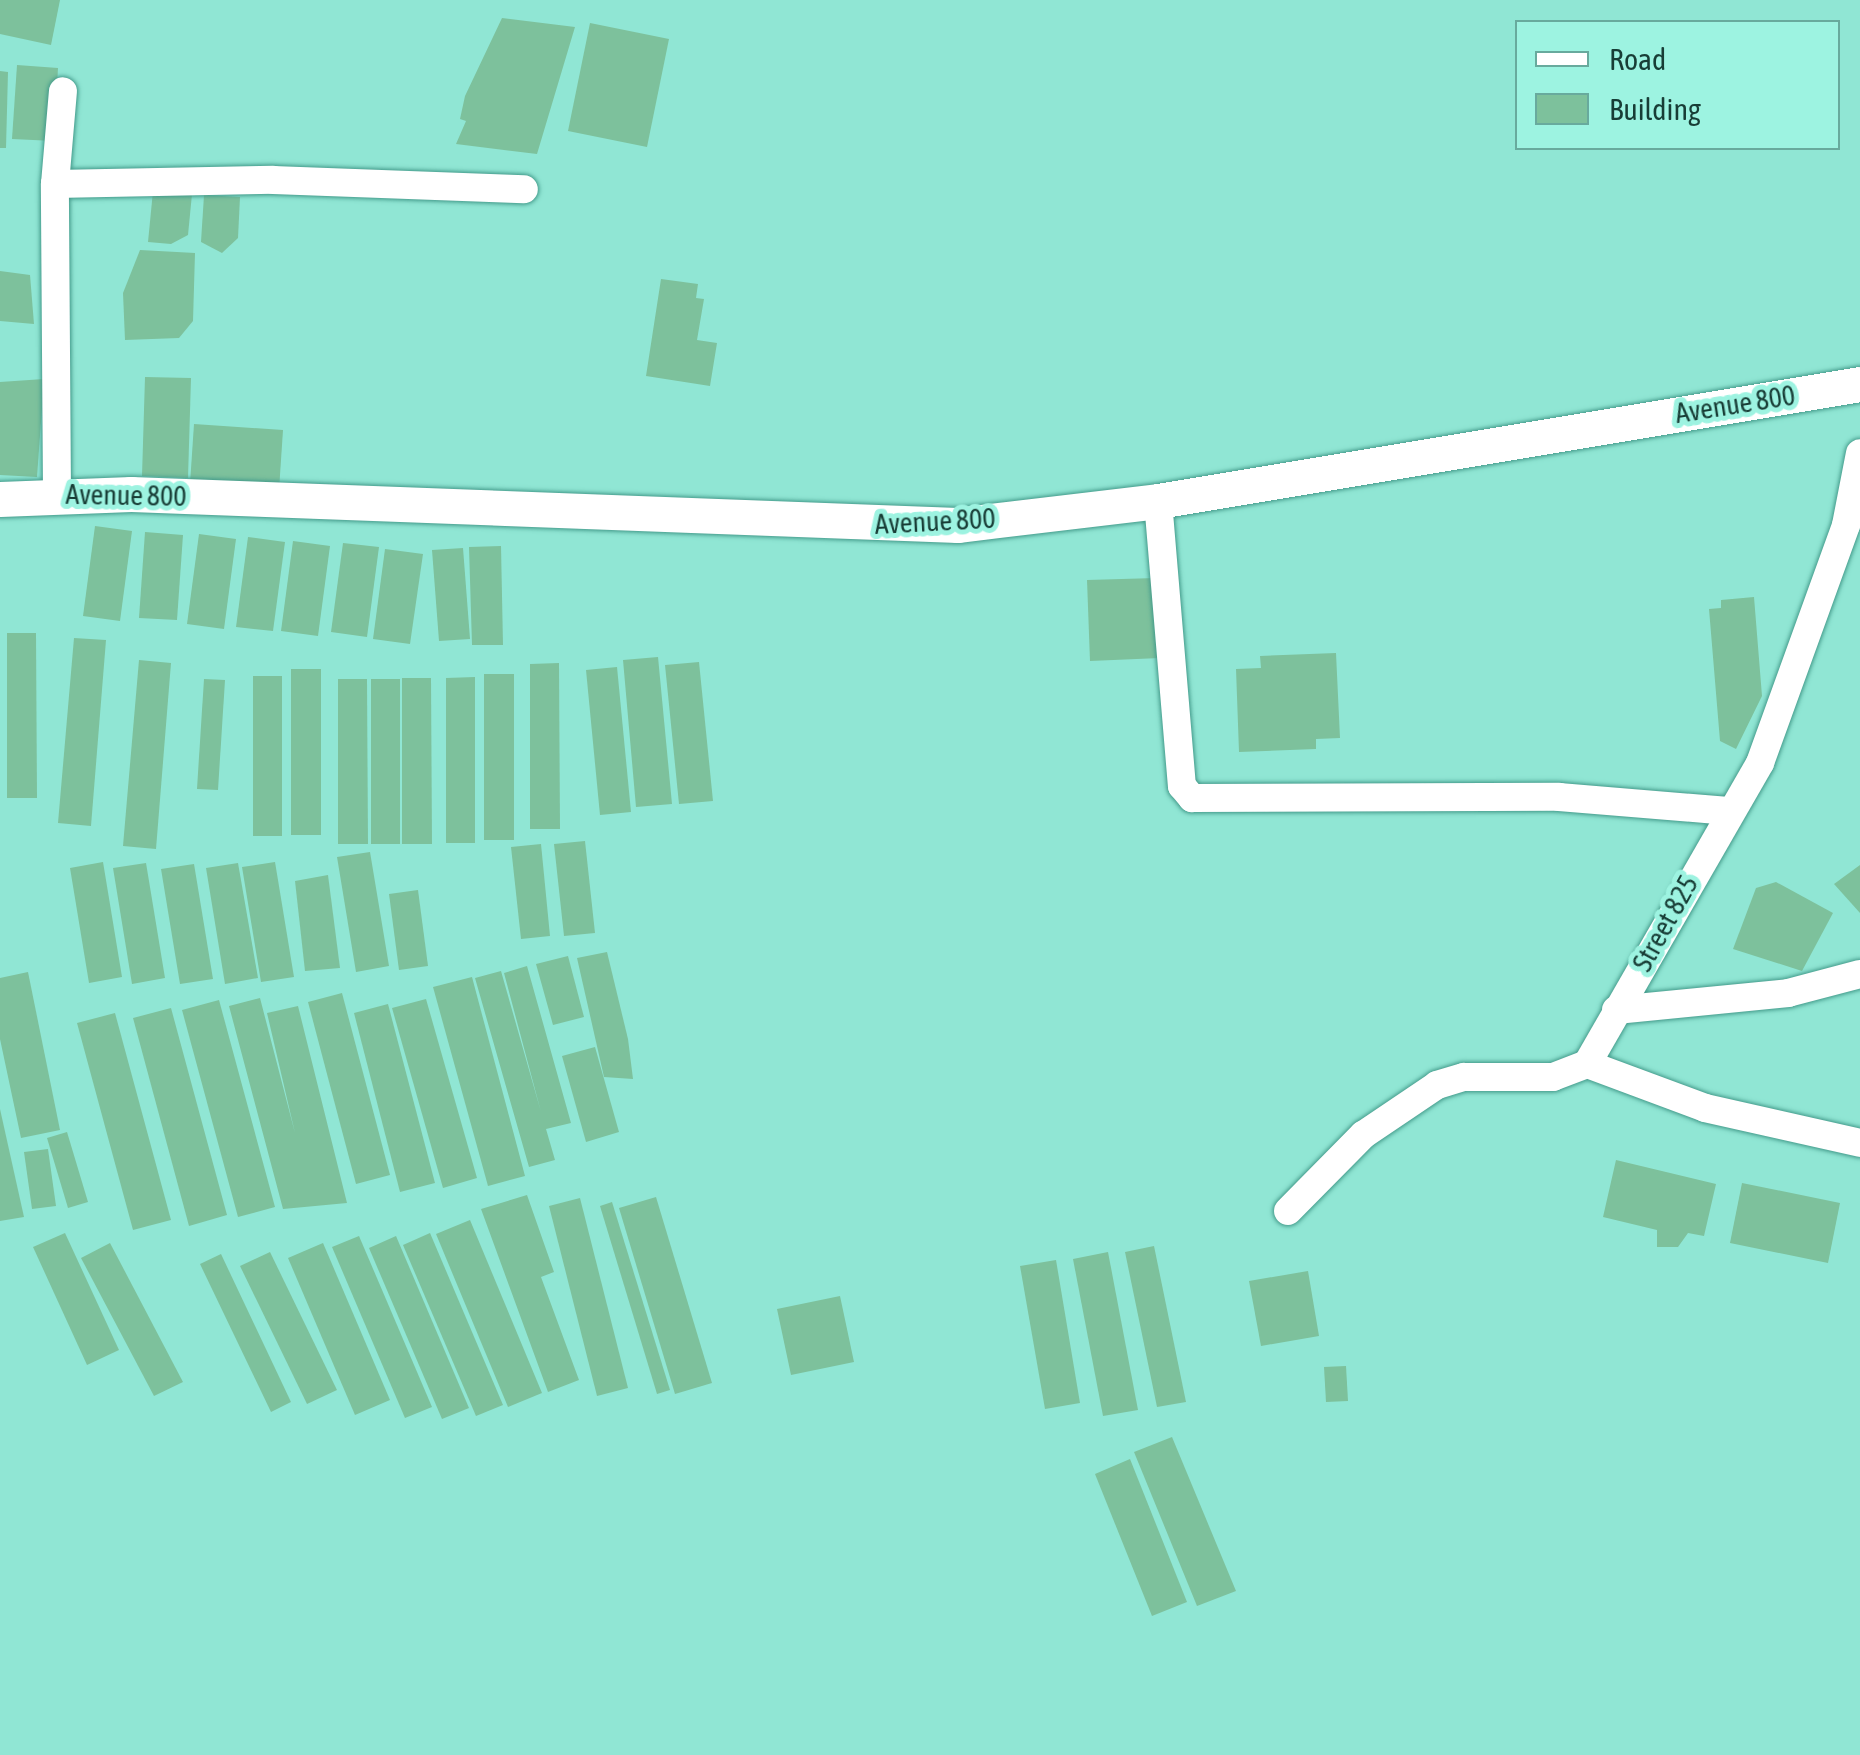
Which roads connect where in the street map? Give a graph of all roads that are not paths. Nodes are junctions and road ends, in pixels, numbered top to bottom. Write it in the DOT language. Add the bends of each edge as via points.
graph roads {
  1 [pos="62,91"];
  2 [pos="56,184"];
  3 [pos="524,189"];
  4 [pos="1860,384"];
  5 [pos="1860,454"];
  6 [pos="57,494"];
  7 [pos="0,500"];
  8 [pos="1158,500"];
  9 [pos="1728,812"];
  10 [pos="1860,974"];
  11 [pos="1616,1010"];
  12 [pos="1588,1064"];
  13 [pos="1860,1142"];
  14 [pos="1288,1212"];
  1 -- 2 [label="street"];
  2 -- 3 [label="street" via="273,180"];
  2 -- 6 [label="street"];
  4 -- 8 [label="main road, Avenue 800"];
  5 -- 9 [label="street, Street 825" via="1846,526 1814,619 1760,763"];
  6 -- 7 [label="main road, Avenue 800"];
  6 -- 8 [label="main road, Avenue 800" via="836,524 957,524"];
  8 -- 9 [label="street" via="1181,776 1192,798 1540,796"];
  9 -- 11 [label="street, Street 825"];
  10 -- 11 [label="street" via="1788,994"];
  11 -- 12 [label="street, Street 825"];
  12 -- 13 [label="street" via="1705,1108"];
  12 -- 14 [label="street" via="1554,1077 1464,1077 1436,1085 1363,1135"];
}
